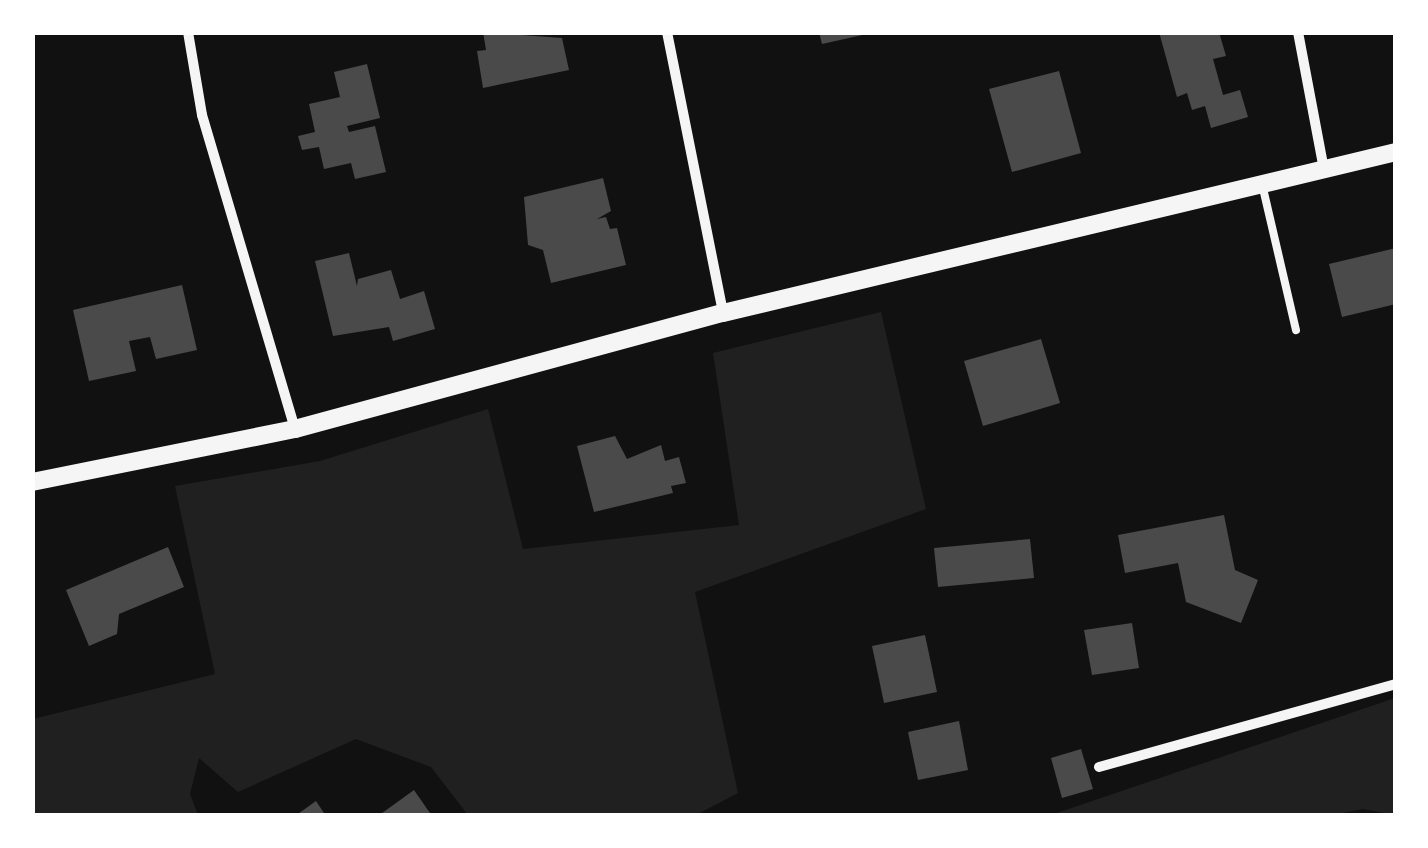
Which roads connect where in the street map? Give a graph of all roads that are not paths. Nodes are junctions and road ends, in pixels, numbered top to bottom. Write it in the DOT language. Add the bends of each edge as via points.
graph roads {
  1 [pos="188,32"];
  2 [pos="667,32"];
  3 [pos="1298,32"];
  4 [pos="1396,152"];
  5 [pos="1324,170"];
  6 [pos="1262,184"];
  7 [pos="723,312"];
  8 [pos="1296,330"];
  9 [pos="295,429"];
  10 [pos="32,482"];
  11 [pos="1396,684"];
  12 [pos="1099,766"];
  1 -- 9 [label="street" via="202,115"];
  2 -- 7 [label="street"];
  3 -- 5 [label="street"];
  4 -- 5 [label="street"];
  5 -- 6 [label="street"];
  6 -- 7 [label="street"];
  6 -- 8 [label="lane"];
  7 -- 9 [label="street"];
  9 -- 10 [label="street"];
  11 -- 12 [label="street"];
}
